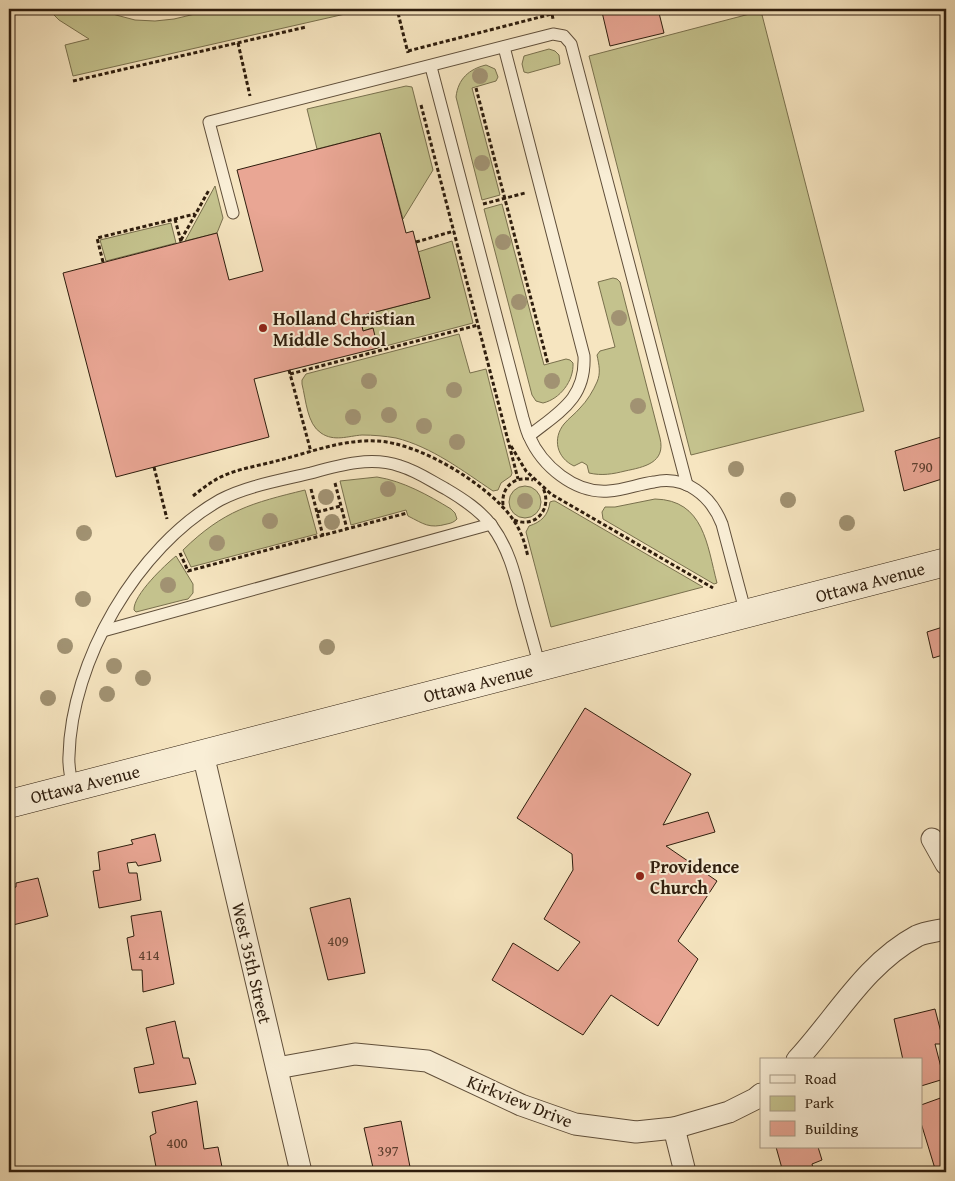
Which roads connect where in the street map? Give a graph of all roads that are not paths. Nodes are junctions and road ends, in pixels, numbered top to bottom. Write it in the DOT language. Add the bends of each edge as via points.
graph roads {
  1 [pos="504,47"];
  2 [pos="431,67"];
  3 [pos="234,213"];
  4 [pos="529,436"];
  5 [pos="687,485"];
  6 [pos="491,524"];
  7 [pos="946,562"];
  8 [pos="746,614"];
  9 [pos="103,631"];
  10 [pos="540,667"];
  11 [pos="203,754"];
  12 [pos="72,787"];
  13 [pos="9,804"];
  14 [pos="932,840"];
  15 [pos="946,864"];
  16 [pos="946,929"];
  17 [pos="799,1058"];
  18 [pos="277,1068"];
  19 [pos="760,1095"];
  20 [pos="674,1128"];
  21 [pos="301,1172"];
  22 [pos="685,1172"];
  1 -- 2 [label="lane"];
  1 -- 4 [label="lane" via="584,356 582,383 576,394"];
  1 -- 5 [label="lane" via="557,34 571,44"];
  2 -- 3 [label="lane" via="209,122"];
  2 -- 4 [label="lane"];
  4 -- 5 [label="lane" via="553,470 588,489 608,491 666,480"];
  5 -- 8 [label="lane" via="709,500 717,511"];
  6 -- 9 [label="lane"];
  6 -- 9 [label="lane" via="464,500 418,473 399,465 379,462 339,465 239,492 206,509 157,552 138,574"];
  6 -- 10 [label="lane" via="509,556"];
  7 -- 8 [label="street, Ottawa Avenue"];
  8 -- 10 [label="street, Ottawa Avenue"];
  9 -- 12 [label="lane" via="80,684 73,715 69,756"];
  10 -- 11 [label="street, Ottawa Avenue"];
  11 -- 12 [label="street, Ottawa Avenue"];
  11 -- 18 [label="street, West 35th Street"];
  12 -- 13 [label="street, Ottawa Avenue"];
  14 -- 15 [label="street"];
  16 -- 17 [label="street" via="918,935 885,957"];
  18 -- 20 [label="street, Kirkview Drive" via="355,1054 426,1061 521,1105 574,1124 636,1132"];
  18 -- 21 [label="street, West 35th Street"];
  19 -- 20 [label="street, Kirkview Drive" via="729,1112"];
  20 -- 22 [label="street"];
}
